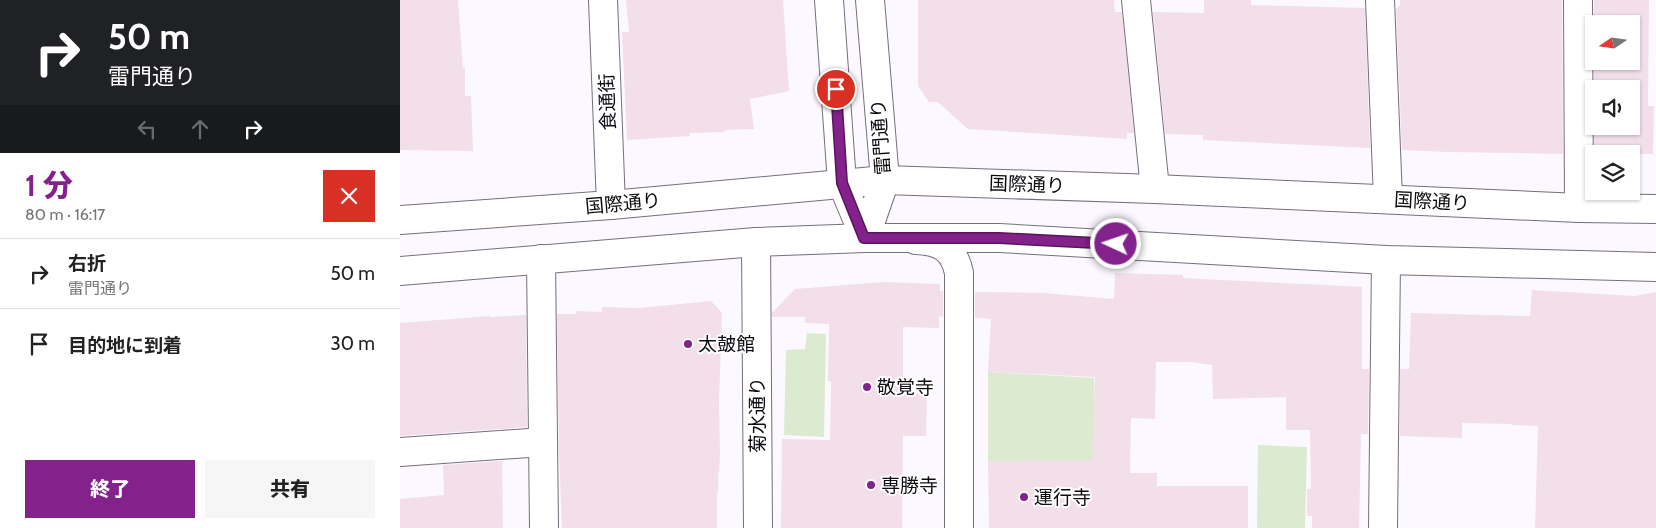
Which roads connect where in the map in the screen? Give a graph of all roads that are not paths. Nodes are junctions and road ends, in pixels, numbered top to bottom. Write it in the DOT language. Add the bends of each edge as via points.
graph roads {
  1 [pos="603,0"];
  2 [pos="829,0"];
  3 [pos="870,0"];
  4 [pos="1136,0"];
  5 [pos="1380,0"];
  6 [pos="1578,0"];
  7 [pos="885,180"];
  8 [pos="842,183"];
  9 [pos="1155,189"];
  10 [pos="1388,199"];
  11 [pos="611,205"];
  12 [pos="1580,208"];
  13 [pos="1656,209"];
  14 [pos="400,220"];
  15 [pos="864,238"];
  16 [pos="756,242"];
  17 [pos="541,259"];
  18 [pos="1386,260"];
  19 [pos="1656,267"];
  20 [pos="400,271"];
  21 [pos="543,442"];
  22 [pos="400,452"];
  23 [pos="544,528"];
  24 [pos="758,528"];
  25 [pos="959,528"];
  26 [pos="1383,528"];
  1 -- 11 [label="street, 食通街"];
  2 -- 8 [label="street"];
  3 -- 7 [label="street, 雷門通り"];
  4 -- 9 [label="street"];
  5 -- 10 [label="street"];
  6 -- 12 [label="street"];
  7 -- 8 [label="street, 国際通り"];
  7 -- 9 [label="street, 国際通り"];
  7 -- 15 [label="street, 雷門通り"];
  8 -- 11 [label="street, 国際通り"];
  8 -- 15 [label="street"];
  9 -- 10 [label="street, 国際通り"];
  10 -- 12 [label="street, 国際通り"];
  11 -- 14 [label="street, 国際通り"];
  12 -- 13 [label="street, 国際通り"];
  15 -- 16 [label="street"];
  15 -- 18 [label="street" via="1006,239"];
  15 -- 25 [label="street" via="929,241 944,246 957,262 960,273"];
  16 -- 17 [label="street"];
  16 -- 24 [label="street, 菊水通り"];
  17 -- 20 [label="street"];
  17 -- 21 [label="street"];
  18 -- 19 [label="street"];
  18 -- 26 [label="street"];
  21 -- 22 [label="street"];
  21 -- 23 [label="street"];
}
